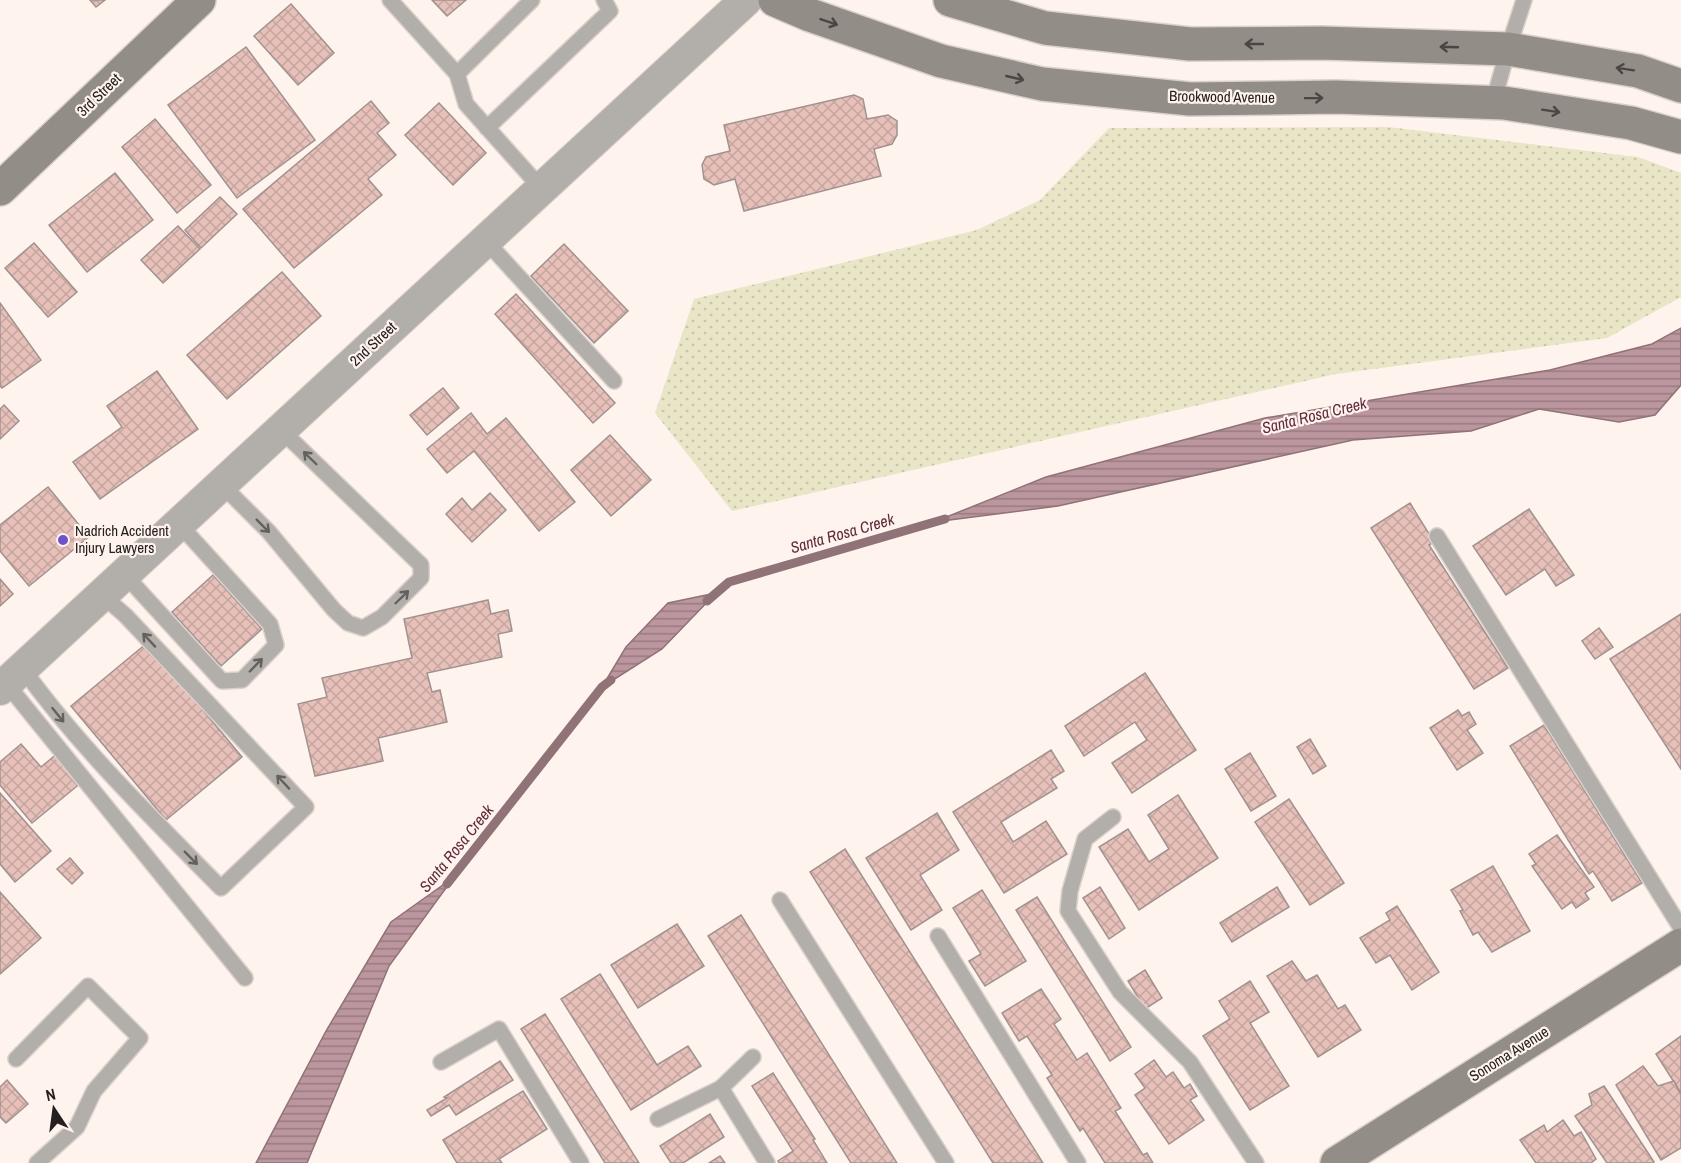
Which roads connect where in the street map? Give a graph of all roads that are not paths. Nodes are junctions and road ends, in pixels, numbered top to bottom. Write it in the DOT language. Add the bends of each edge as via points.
graph roads {
  1 [pos="199,0"];
  2 [pos="390,0"];
  3 [pos="532,0"];
  4 [pos="604,0"];
  5 [pos="746,0"];
  6 [pos="775,0"];
  7 [pos="950,0"];
  8 [pos="1524,0"];
  9 [pos="1508,49"];
  10 [pos="457,74"];
  11 [pos="1681,86"];
  12 [pos="1493,103"];
  13 [pos="487,128"];
  14 [pos="1681,137"];
  15 [pos="541,188"];
  16 [pos="0,189"];
  17 [pos="485,240"];
  18 [pos="614,381"];
  19 [pos="281,430"];
  20 [pos="222,484"];
  21 [pos="179,524"];
  22 [pos="1437,536"];
  23 [pos="113,585"];
  24 [pos="10,680"];
  25 [pos="1113,817"];
  26 [pos="780,900"];
  27 [pos="1681,928"];
  28 [pos="938,936"];
  29 [pos="1681,945"];
  30 [pos="245,978"];
  31 [pos="753,1057"];
  32 [pos="16,1059"];
  33 [pos="441,1062"];
  34 [pos="721,1088"];
  35 [pos="658,1119"];
  36 [pos="37,1163"];
  37 [pos="581,1163"];
  38 [pos="767,1163"];
  39 [pos="946,1163"];
  40 [pos="1078,1163"];
  41 [pos="1256,1163"];
  42 [pos="1337,1163"];
  1 -- 16 [label="street, 3rd Street"];
  2 -- 10 [label="lane"];
  3 -- 10 [label="lane"];
  4 -- 13 [label="lane" via="610,11"];
  5 -- 15 [label="street, 2nd Street"];
  6 -- 12 [label="street, Brookwood Avenue, one-way" via="941,61 1042,84 1190,99 1336,97"];
  9 -- 7 [label="street, one-way" via="1190,44 1045,28"];
  8 -- 9 [label="lane"];
  11 -- 9 [label="street, one-way" via="1638,71"];
  9 -- 12 [label="lane"];
  10 -- 13 [label="lane" via="466,104"];
  12 -- 14 [label="street, Brookwood Avenue, one-way" via="1630,123"];
  13 -- 15 [label="lane"];
  15 -- 17 [label="street, 2nd Street"];
  17 -- 18 [label="lane"];
  17 -- 19 [label="street, 2nd Street"];
  19 -- 20 [label="street, 2nd Street"];
  20 -- 19 [label="lane, one-way" via="348,623 363,628 382,617 422,578 421,565"];
  20 -- 21 [label="street, 2nd Street"];
  21 -- 23 [label="street, 2nd Street"];
  23 -- 21 [label="lane, one-way" via="222,681 242,680 276,645 270,624"];
  22 -- 27 [label="lane"];
  23 -- 24 [label="street, 2nd Street"];
  24 -- 23 [label="lane, one-way" via="64,723 221,888 306,807 126,616"];
  24 -- 30 [label="lane"];
  25 -- 41 [label="lane" via="1085,839 1068,911 1120,992 1190,1062"];
  26 -- 39 [label="lane"];
  28 -- 40 [label="lane"];
  29 -- 42 [label="street, Sonoma Avenue"];
  31 -- 34 [label="lane"];
  32 -- 36 [label="lane" via="87,986 140,1038 94,1092 77,1127"];
  33 -- 37 [label="lane" via="499,1029"];
  34 -- 35 [label="lane"];
  34 -- 38 [label="lane"];
}
